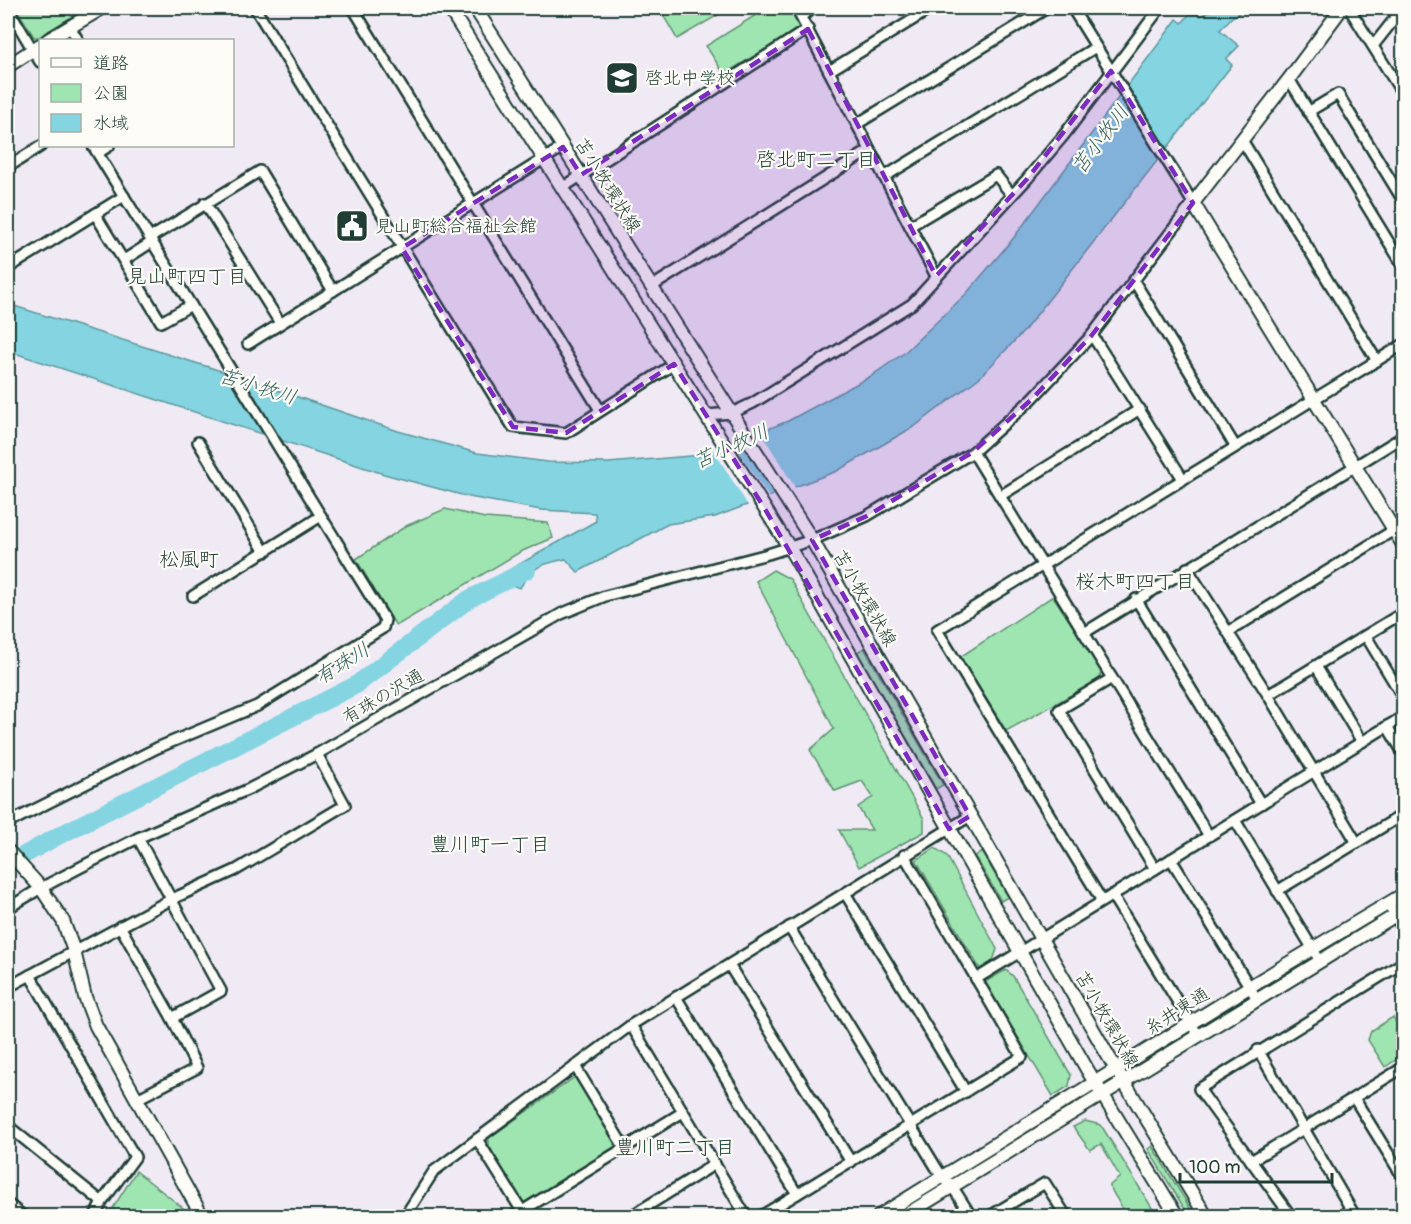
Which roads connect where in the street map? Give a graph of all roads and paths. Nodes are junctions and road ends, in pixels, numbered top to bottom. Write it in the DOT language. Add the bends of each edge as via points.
graph roads {
  1 [pos="8,8"];
  2 [pos="102,8"];
  3 [pos="255,8"];
  4 [pos="352,8"];
  5 [pos="448,8"];
  6 [pos="475,8"];
  7 [pos="814,8"];
  8 [pos="932,8"];
  9 [pos="1047,8"];
  10 [pos="1072,8"];
  11 [pos="1160,8"];
  12 [pos="1342,8"];
  13 [pos="1349,8"];
  14 [pos="1403,8"];
  15 [pos="798,12"];
  16 [pos="70,27"];
  17 [pos="808,29"];
  18 [pos="50,39"];
  19 [pos="77,39"];
  20 [pos="1373,46"];
  21 [pos="1095,47"];
  22 [pos="37,48"];
  23 [pos="8,66"];
  24 [pos="829,71"];
  25 [pos="1111,71"];
  26 [pos="1289,79"];
  27 [pos="1404,96"];
  28 [pos="1308,112"];
  29 [pos="857,124"];
  30 [pos="1242,140"];
  31 [pos="39,147"];
  32 [pos="563,147"];
  33 [pos="95,149"];
  34 [pos="870,150"];
  35 [pos="544,159"];
  36 [pos="8,166"];
  37 [pos="580,175"];
  38 [pos="884,177"];
  39 [pos="562,188"];
  40 [pos="1011,194"];
  41 [pos="124,196"];
  42 [pos="1404,202"];
  43 [pos="205,203"];
  44 [pos="1192,203"];
  45 [pos="473,204"];
  46 [pos="95,214"];
  47 [pos="910,226"];
  48 [pos="151,240"];
  49 [pos="402,248"];
  50 [pos="123,260"];
  51 [pos="9,263"];
  52 [pos="1404,267"];
  53 [pos="936,276"];
  54 [pos="1134,281"];
  55 [pos="651,287"];
  56 [pos="333,291"];
  57 [pos="191,304"];
  58 [pos="280,323"];
  59 [pos="1092,335"];
  60 [pos="248,344"];
  61 [pos="1404,344"];
  62 [pos="1377,360"];
  63 [pos="674,364"];
  64 [pos="1313,400"];
  65 [pos="600,410"];
  66 [pos="1140,410"];
  67 [pos="706,415"];
  68 [pos="735,417"];
  69 [pos="1404,436"];
  70 [pos="198,442"];
  71 [pos="1236,446"];
  72 [pos="973,452"];
  73 [pos="1354,466"];
  74 [pos="1183,479"];
  75 [pos="1000,496"];
  76 [pos="321,516"];
  77 [pos="1394,530"];
  78 [pos="812,540"];
  79 [pos="1404,546"];
  80 [pos="789,547"];
  81 [pos="265,552"];
  82 [pos="1042,565"];
  83 [pos="1187,568"];
  84 [pos="193,596"];
  85 [pos="1136,600"];
  86 [pos="1404,612"];
  87 [pos="1228,632"];
  88 [pos="1084,633"];
  89 [pos="1366,636"];
  90 [pos="1316,666"];
  91 [pos="1112,678"];
  92 [pos="1268,695"];
  93 [pos="1404,699"];
  94 [pos="1404,716"];
  95 [pos="1387,726"];
  96 [pos="1362,742"];
  97 [pos="317,754"];
  98 [pos="1404,754"];
  99 [pos="1314,771"];
  100 [pos="1261,804"];
  101 [pos="1404,814"];
  102 [pos="970,816"];
  103 [pos="1235,820"];
  104 [pos="8,823"];
  105 [pos="949,829"];
  106 [pos="1209,836"];
  107 [pos="138,838"];
  108 [pos="1357,843"];
  109 [pos="8,851"];
  110 [pos="904,855"];
  111 [pos="1171,859"];
  112 [pos="1155,868"];
  113 [pos="41,888"];
  114 [pos="1277,891"];
  115 [pos="844,893"];
  116 [pos="1404,894"];
  117 [pos="1112,895"];
  118 [pos="172,899"];
  119 [pos="1102,901"];
  120 [pos="8,908"];
  121 [pos="1396,909"];
  122 [pos="120,926"];
  123 [pos="789,927"];
  124 [pos="1404,930"];
  125 [pos="1040,939"];
  126 [pos="74,951"];
  127 [pos="1020,951"];
  128 [pos="1317,955"];
  129 [pos="1404,962"];
  130 [pos="729,965"];
  131 [pos="30,975"];
  132 [pos="976,978"];
  133 [pos="8,987"];
  134 [pos="1249,987"];
  135 [pos="676,997"];
  136 [pos="1257,999"];
  137 [pos="171,1018"];
  138 [pos="1191,1024"];
  139 [pos="631,1025"];
  140 [pos="1198,1035"];
  141 [pos="1258,1050"];
  142 [pos="575,1066"];
  143 [pos="1404,1067"];
  144 [pos="1116,1070"];
  145 [pos="1095,1082"];
  146 [pos="1123,1082"];
  147 [pos="966,1092"];
  148 [pos="1102,1094"];
  149 [pos="1354,1098"];
  150 [pos="137,1099"];
  151 [pos="683,1112"];
  152 [pos="911,1125"];
  153 [pos="8,1126"];
  154 [pos="1303,1128"];
  155 [pos="477,1139"];
  156 [pos="624,1147"];
  157 [pos="1251,1161"];
  158 [pos="851,1162"];
  159 [pos="715,1164"];
  160 [pos="942,1177"];
  161 [pos="1404,1179"];
  162 [pos="952,1186"];
  163 [pos="797,1194"];
  164 [pos="102,1203"];
  165 [pos="8,1204"];
  166 [pos="521,1215"];
  167 [pos="23,1216"];
  168 [pos="95,1216"];
  169 [pos="202,1216"];
  170 [pos="405,1216"];
  171 [pos="631,1216"];
  172 [pos="746,1216"];
  173 [pos="761,1216"];
  174 [pos="879,1216"];
  175 [pos="904,1216"];
  176 [pos="971,1216"];
  177 [pos="990,1216"];
  178 [pos="1066,1216"];
  179 [pos="1177,1216"];
  180 [pos="1206,1216"];
  181 [pos="1291,1216"];
  182 [pos="1355,1216"];
  1 -- 22 [label="street"];
  2 -- 16 [label="main road"];
  3 -- 49 [label="street"];
  4 -- 45 [label="street"];
  5 -- 35 [label="main road"];
  6 -- 32 [label="main road, 苫小牧環状線"];
  7 -- 15 [label="street"];
  8 -- 24 [label="street"];
  9 -- 29 [label="street"];
  10 -- 21 [label="street"];
  11 -- 25 [label="street"];
  12 -- 26 [label="main road"];
  13 -- 20 [label="street"];
  14 -- 20 [label="street"];
  15 -- 17 [label="street"];
  16 -- 18 [label="main road"];
  16 -- 19 [label="street"];
  17 -- 24 [label="street"];
  17 -- 37 [label="street"];
  20 -- 27 [label="street"];
  21 -- 25 [label="street"];
  21 -- 38 [label="street"];
  22 -- 23 [label="main road"];
  24 -- 29 [label="street"];
  25 -- 40 [label="street" via="1064,135"];
  25 -- 44 [label="street"];
  26 -- 28 [label="street"];
  26 -- 30 [label="main road"];
  28 -- 42 [label="street" via="1338,94"];
  28 -- 52 [label="street"];
  29 -- 34 [label="street"];
  30 -- 44 [label="main road"];
  30 -- 62 [label="street"];
  31 -- 36 [label="street"];
  32 -- 35 [label="street"];
  32 -- 37 [label="main road, 苫小牧環状線"];
  33 -- 41 [label="street"];
  34 -- 38 [label="street"];
  34 -- 55 [label="street"];
  35 -- 39 [label="main road"];
  35 -- 45 [label="street"];
  37 -- 39 [label="street"];
  37 -- 55 [label="main road, 苫小牧環状線"];
  38 -- 47 [label="street"];
  39 -- 63 [label="main road"];
  40 -- 47 [label="street" via="996,175"];
  40 -- 53 [label="street"];
  41 -- 46 [label="street"];
  41 -- 48 [label="street"];
  43 -- 48 [label="street"];
  43 -- 56 [label="street" via="260,171"];
  43 -- 58 [label="street"];
  44 -- 54 [label="street, 有珠の沢通"];
  44 -- 64 [label="main road"];
  45 -- 49 [label="street"];
  45 -- 65 [label="street"];
  46 -- 50 [label="street"];
  46 -- 51 [label="street"];
  47 -- 53 [label="street"];
  48 -- 50 [label="street"];
  48 -- 57 [label="street"];
  49 -- 56 [label="street"];
  49 -- 65 [label="street" via="513,428 566,433"];
  50 -- 57 [label="street" via="161,322"];
  53 -- 68 [label="street" via="912,304"];
  54 -- 59 [label="street, 有珠の沢通"];
  54 -- 71 [label="street"];
  55 -- 68 [label="main road, 苫小牧環状線"];
  56 -- 58 [label="street"];
  57 -- 76 [label="street"];
  58 -- 60 [label="street"];
  59 -- 66 [label="street"];
  59 -- 72 [label="street, 有珠の沢通" via="1032,399"];
  61 -- 62 [label="street"];
  62 -- 64 [label="street"];
  63 -- 65 [label="street"];
  63 -- 67 [label="main road"];
  64 -- 71 [label="street"];
  64 -- 73 [label="main road"];
  66 -- 74 [label="street"];
  66 -- 75 [label="street"];
  67 -- 68 [label="street"];
  67 -- 80 [label="main road"];
  68 -- 78 [label="main road, 苫小牧環状線"];
  69 -- 73 [label="street"];
  70 -- 81 [label="street"];
  71 -- 74 [label="street"];
  72 -- 75 [label="street"];
  72 -- 78 [label="street, 有珠の沢通" via="867,516"];
  73 -- 77 [label="main road"];
  73 -- 83 [label="street"];
  74 -- 82 [label="street"];
  75 -- 82 [label="street"];
  76 -- 81 [label="street"];
  76 -- 104 [label="street" via="385,620 383,628 257,706 157,748"];
  77 -- 79 [label="main road"];
  77 -- 87 [label="street"];
  78 -- 80 [label="street, 有珠の沢通"];
  78 -- 102 [label="main road, 苫小牧環状線"];
  80 -- 97 [label="street, 有珠の沢通" via="605,597 561,614"];
  80 -- 105 [label="main road"];
  81 -- 84 [label="street"];
  82 -- 88 [label="street"];
  82 -- 119 [label="street" via="937,630"];
  83 -- 85 [label="street"];
  83 -- 87 [label="street"];
  85 -- 88 [label="street"];
  85 -- 100 [label="street"];
  86 -- 89 [label="street"];
  87 -- 92 [label="street"];
  88 -- 91 [label="street"];
  89 -- 90 [label="street"];
  89 -- 93 [label="street"];
  90 -- 92 [label="street"];
  90 -- 96 [label="street"];
  91 -- 106 [label="street"];
  91 -- 112 [label="street" via="1059,710"];
  92 -- 99 [label="street"];
  94 -- 95 [label="street"];
  95 -- 96 [label="street"];
  95 -- 98 [label="street"];
  96 -- 99 [label="street"];
  97 -- 107 [label="street, 有珠の沢通"];
  97 -- 118 [label="street" via="345,805 236,870"];
  99 -- 100 [label="street"];
  99 -- 108 [label="street"];
  100 -- 103 [label="street"];
  101 -- 108 [label="street"];
  102 -- 105 [label="street"];
  102 -- 125 [label="main road, 苫小牧環状線"];
  103 -- 106 [label="street"];
  103 -- 114 [label="street"];
  105 -- 110 [label="street"];
  105 -- 127 [label="main road"];
  106 -- 111 [label="street"];
  107 -- 113 [label="street, 有珠の沢通"];
  107 -- 118 [label="street"];
  108 -- 114 [label="street"];
  109 -- 113 [label="main road"];
  110 -- 115 [label="street"];
  110 -- 132 [label="street"];
  111 -- 112 [label="street"];
  111 -- 134 [label="street"];
  112 -- 117 [label="street"];
  113 -- 120 [label="street, 有珠の沢通"];
  113 -- 126 [label="main road" via="63,921"];
  114 -- 128 [label="street"];
  115 -- 123 [label="street"];
  115 -- 147 [label="street"];
  116 -- 121 [label="main road, 糸井東通"];
  117 -- 119 [label="street"];
  117 -- 138 [label="street"];
  118 -- 122 [label="street"];
  118 -- 137 [label="street" via="220,991"];
  119 -- 125 [label="street"];
  121 -- 124 [label="street"];
  121 -- 128 [label="main road, 糸井東通"];
  122 -- 126 [label="street"];
  122 -- 137 [label="street"];
  123 -- 130 [label="street"];
  123 -- 152 [label="street"];
  125 -- 127 [label="street"];
  125 -- 144 [label="main road, 苫小牧環状線"];
  126 -- 131 [label="street"];
  126 -- 150 [label="main road" via="96,1026"];
  127 -- 132 [label="street"];
  127 -- 145 [label="main road"];
  128 -- 134 [label="main road, 糸井東通"];
  128 -- 136 [label="main road, 糸井東通"];
  129 -- 141 [label="street"];
  130 -- 135 [label="street"];
  130 -- 158 [label="street"];
  131 -- 133 [label="street"];
  131 -- 164 [label="street" via="135,1157"];
  132 -- 147 [label="street" via="1022,1057"];
  134 -- 136 [label="street"];
  134 -- 138 [label="main road, 糸井東通"];
  135 -- 139 [label="street"];
  135 -- 163 [label="street"];
  136 -- 140 [label="main road, 糸井東通"];
  137 -- 150 [label="street" via="197,1068"];
  138 -- 140 [label="street"];
  138 -- 144 [label="main road, 糸井東通"];
  139 -- 142 [label="street"];
  139 -- 151 [label="street"];
  140 -- 146 [label="main road, 糸井東通"];
  141 -- 154 [label="street"];
  141 -- 157 [label="street" via="1199,1089"];
  142 -- 155 [label="street"];
  142 -- 156 [label="street"];
  143 -- 149 [label="street"];
  144 -- 145 [label="main road, 糸井東通"];
  144 -- 146 [label="main road, 苫小牧環状線"];
  145 -- 148 [label="main road"];
  145 -- 160 [label="main road, 糸井東通"];
  146 -- 148 [label="main road, 糸井東通"];
  146 -- 180 [label="main road, 苫小牧環状線"];
  147 -- 152 [label="street"];
  148 -- 162 [label="main road, 糸井東通"];
  148 -- 179 [label="main road"];
  149 -- 154 [label="street"];
  149 -- 161 [label="street"];
  150 -- 169 [label="main road"];
  151 -- 156 [label="street"];
  151 -- 159 [label="street"];
  152 -- 158 [label="street"];
  152 -- 160 [label="street"];
  153 -- 164 [label="street"];
  154 -- 157 [label="street"];
  154 -- 182 [label="street"];
  155 -- 166 [label="street"];
  155 -- 170 [label="street" via="434,1171"];
  156 -- 166 [label="street"];
  157 -- 181 [label="street"];
  158 -- 163 [label="street"];
  159 -- 171 [label="street"];
  159 -- 172 [label="street"];
  160 -- 162 [label="street"];
  160 -- 174 [label="main road, 糸井東通"];
  162 -- 175 [label="main road, 糸井東通"];
  162 -- 176 [label="street"];
  163 -- 173 [label="street"];
  164 -- 168 [label="street"];
  165 -- 167 [label="street"];
  177 -- 178 [label="street" via="1045,1183"];
}
